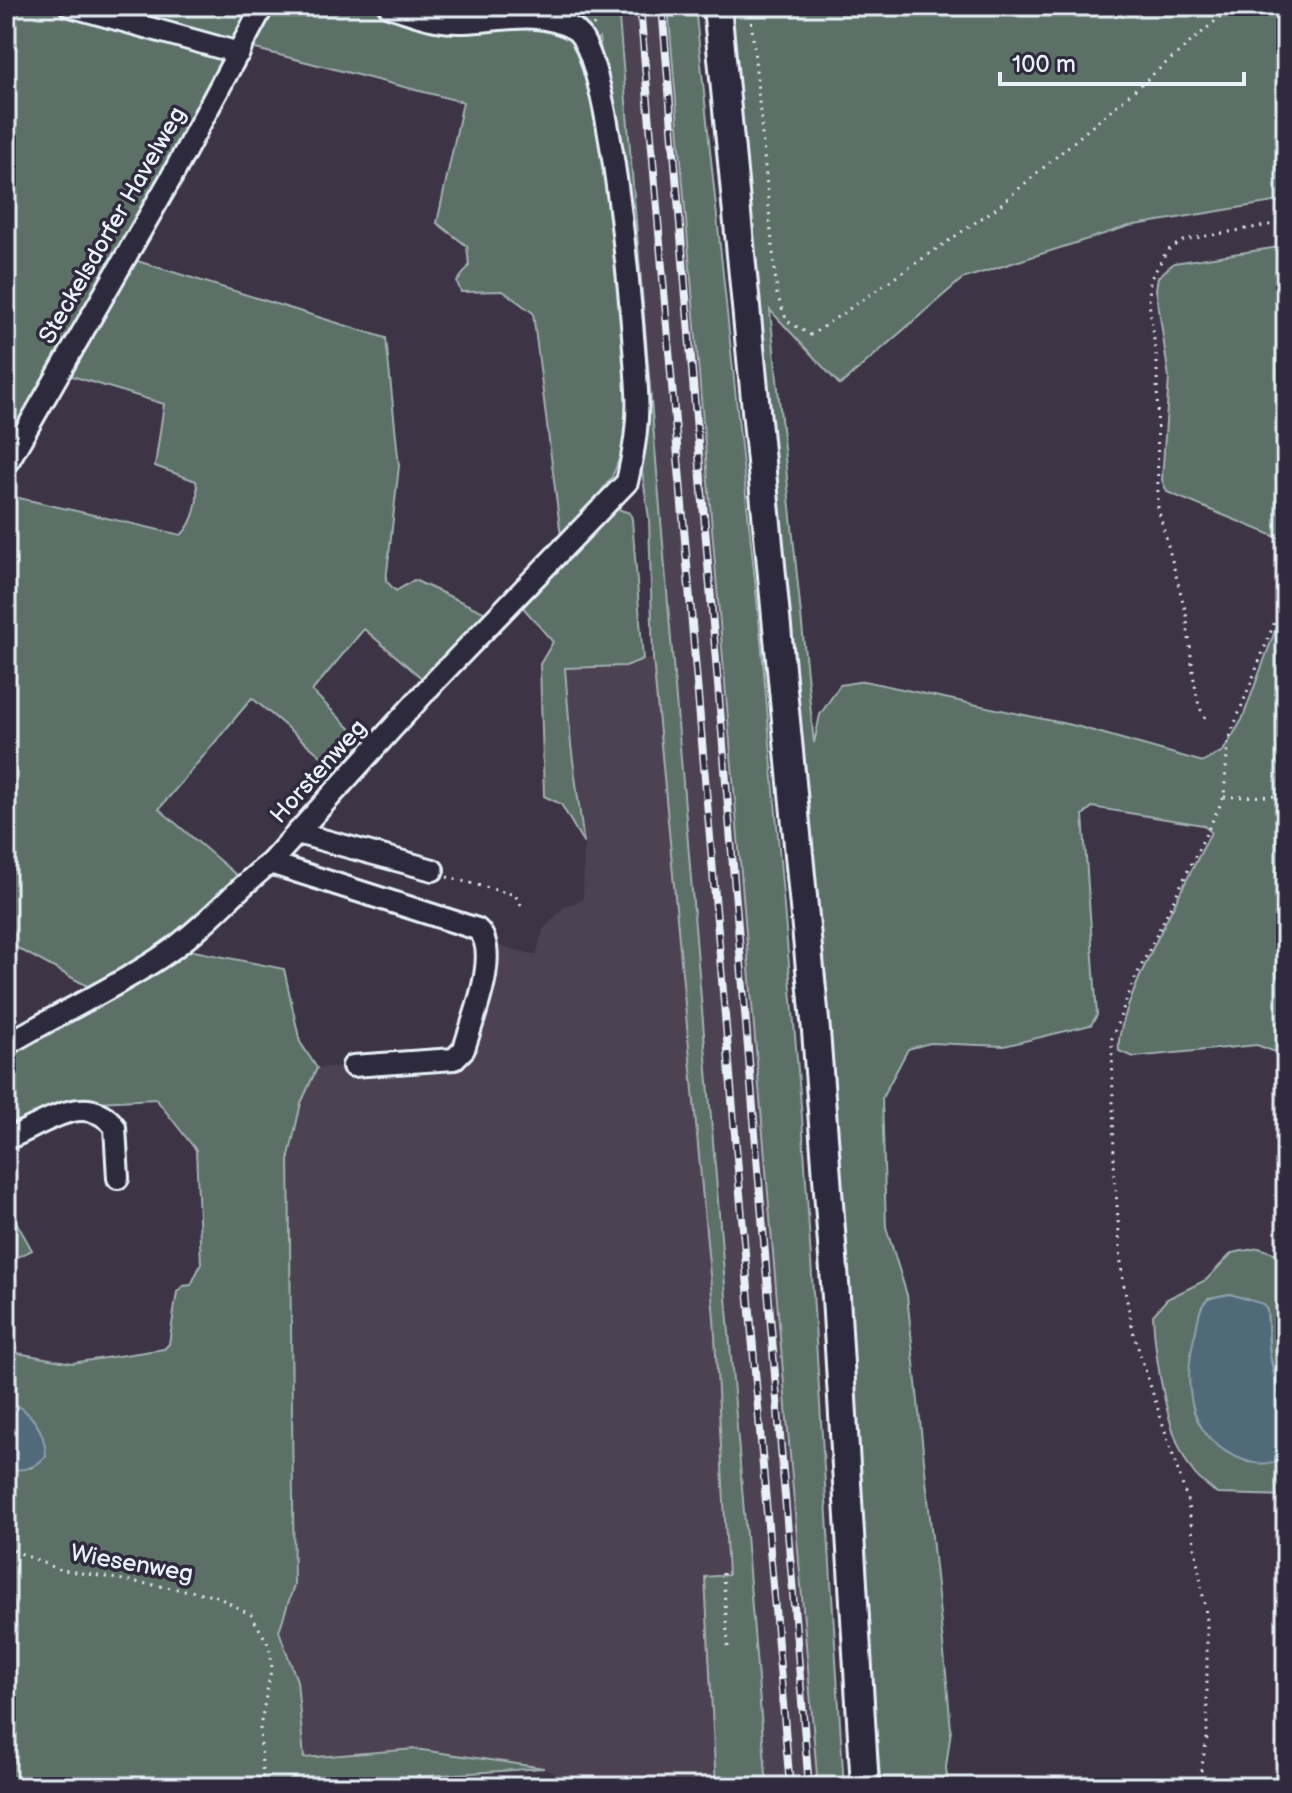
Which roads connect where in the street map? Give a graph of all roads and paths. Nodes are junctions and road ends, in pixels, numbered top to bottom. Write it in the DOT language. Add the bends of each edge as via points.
graph roads {
  1 [pos="70,6"];
  2 [pos="263,6"];
  3 [pos="389,6"];
  4 [pos="599,6"];
  5 [pos="717,6"];
  6 [pos="750,6"];
  7 [pos="1233,6"];
  8 [pos="585,40"];
  9 [pos="239,53"];
  10 [pos="1286,222"];
  11 [pos="6,465"];
  12 [pos="1286,593"];
  13 [pos="1205,718"];
  14 [pos="1286,796"];
  15 [pos="1224,797"];
  16 [pos="297,833"];
  17 [pos="270,863"];
  18 [pos="433,870"];
  19 [pos="521,905"];
  20 [pos="10,1038"];
  21 [pos="353,1066"];
  22 [pos="6,1139"];
  23 [pos="118,1178"];
  24 [pos="6,1547"];
  25 [pos="723,1573"];
  26 [pos="728,1647"];
  27 [pos="263,1787"];
  28 [pos="865,1787"];
  29 [pos="1198,1787"];
  1 -- 9 [label="street"];
  2 -- 9 [label="street, Steckelsdorfer Havelweg"];
  3 -- 8 [label="street" via="436,20 544,19"];
  4 -- 8 [label="path"];
  5 -- 28 [label="main road" via="818,1046"];
  6 -- 7 [label="path" via="777,295 787,321 811,335 995,209"];
  8 -- 16 [label="street, Horstenweg" via="600,80 616,180 637,392 637,440 627,482"];
  9 -- 11 [label="street, Steckelsdorfer Havelweg"];
  10 -- 13 [label="path" via="1184,240 1167,251 1150,280 1157,362 1158,508 1186,613 1196,693"];
  12 -- 15 [label="path" via="1228,741"];
  14 -- 15 [label="path"];
  15 -- 29 [label="path" via="1133,983 1112,1038 1110,1067 1122,1276 1142,1364 1187,1499 1207,1620 1207,1738"];
  16 -- 17 [label="street, Horstenweg"];
  16 -- 18 [label="street"];
  17 -- 20 [label="street, Horstenweg" via="166,954"];
  17 -- 21 [label="street" via="477,929 485,937 489,959 464,1049 454,1059"];
  18 -- 19 [label="path" via="515,895"];
  22 -- 23 [label="street" via="51,1116 95,1111 115,1127"];
  24 -- 27 [label="path, Wiesenweg" via="57,1569 214,1595 251,1615 269,1645 272,1665 260,1727"];
  25 -- 26 [label="path"];
}
